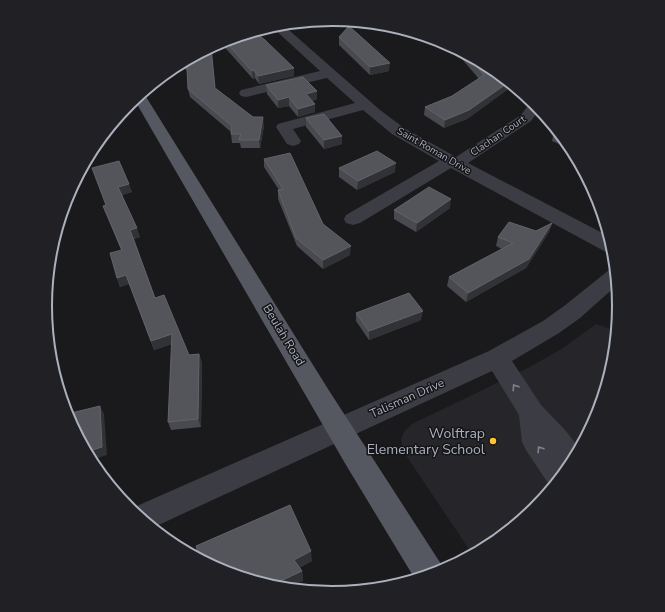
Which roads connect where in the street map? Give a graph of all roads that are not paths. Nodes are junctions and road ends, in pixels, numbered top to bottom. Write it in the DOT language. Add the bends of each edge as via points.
graph roads {
  1 [pos="282,30"];
  2 [pos="330,73"];
  3 [pos="246,93"];
  4 [pos="143,100"];
  5 [pos="366,105"];
  6 [pos="532,110"];
  7 [pos="293,141"];
  8 [pos="453,162"];
  9 [pos="353,219"];
  10 [pos="605,243"];
  11 [pos="611,279"];
  12 [pos="497,358"];
  13 [pos="532,413"];
  14 [pos="339,429"];
  15 [pos="569,456"];
  16 [pos="557,474"];
  17 [pos="147,516"];
  18 [pos="427,570"];
  1 -- 2 [label="street, Saint Roman Drive"];
  2 -- 3 [label="street"];
  2 -- 5 [label="street, Saint Roman Drive"];
  4 -- 14 [label="main road, Beulah Road"];
  5 -- 7 [label="street" via="284,127"];
  5 -- 8 [label="street, Saint Roman Drive" via="398,131"];
  6 -- 8 [label="street, Clachan Court" via="526,118"];
  8 -- 9 [label="street, Clachan Court"];
  8 -- 10 [label="street, Saint Roman Drive"];
  11 -- 12 [label="street, Talisman Drive" via="551,327"];
  13 -- 12 [label="street, one-way"];
  12 -- 14 [label="street, Talisman Drive"];
  13 -- 15 [label="street" via="556,438"];
  16 -- 13 [label="street, one-way" via="536,442"];
  14 -- 17 [label="street, Talisman Drive"];
  14 -- 18 [label="main road, Beulah Road"];
}
